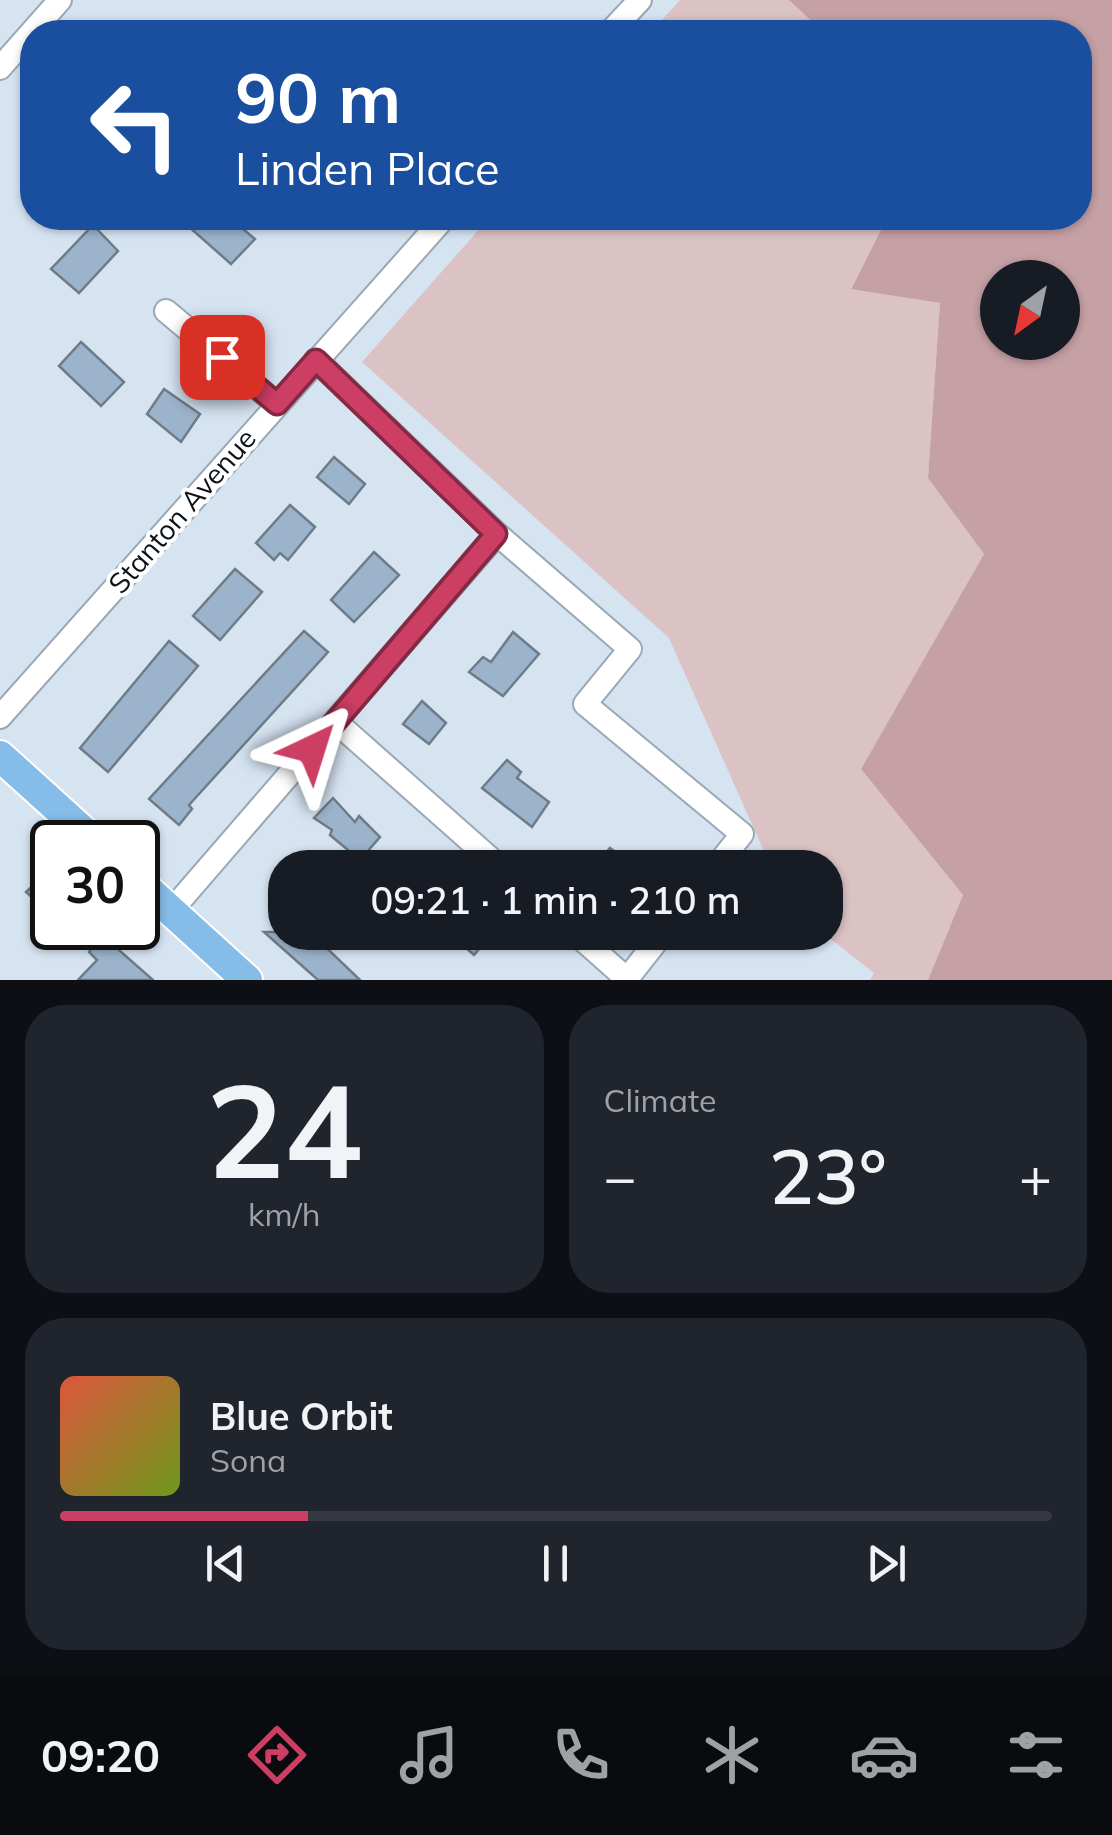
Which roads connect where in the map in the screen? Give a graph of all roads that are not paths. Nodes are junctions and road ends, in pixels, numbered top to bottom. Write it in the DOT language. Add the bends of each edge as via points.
graph roads {
  1 [pos="60,0"];
  2 [pos="640,0"];
  3 [pos="42,20"];
  4 [pos="621,20"];
  5 [pos="20,45"];
  6 [pos="0,68"];
  7 [pos="433,230"];
  8 [pos="166,310"];
  9 [pos="316,360"];
  10 [pos="277,404"];
  11 [pos="496,534"];
  12 [pos="0,717"];
  13 [pos="336,722"];
  14 [pos="0,756"];
  15 [pos="71,820"];
  16 [pos="481,850"];
  17 [pos="729,850"];
  18 [pos="160,900"];
  19 [pos="172,911"];
  20 [pos="594,950"];
  21 [pos="650,950"];
  22 [pos="247,980"];
  23 [pos="627,980"];
  1 -- 3 [label="street"];
  2 -- 4 [label="street"];
  5 -- 6 [label="street"];
  7 -- 9 [label="street, Stanton Avenue"];
  8 -- 10 [label="street"];
  9 -- 10 [label="street, Stanton Avenue"];
  9 -- 11 [label="street"];
  10 -- 12 [label="street, Stanton Avenue"];
  11 -- 13 [label="street"];
  11 -- 17 [label="street" via="630,650 585,704 742,834"];
  13 -- 16 [label="street"];
  13 -- 19 [label="street"];
  14 -- 15 [label="main road"];
  18 -- 19 [label="main road"];
  19 -- 22 [label="main road"];
  20 -- 23 [label="street"];
  21 -- 23 [label="street"];
}
